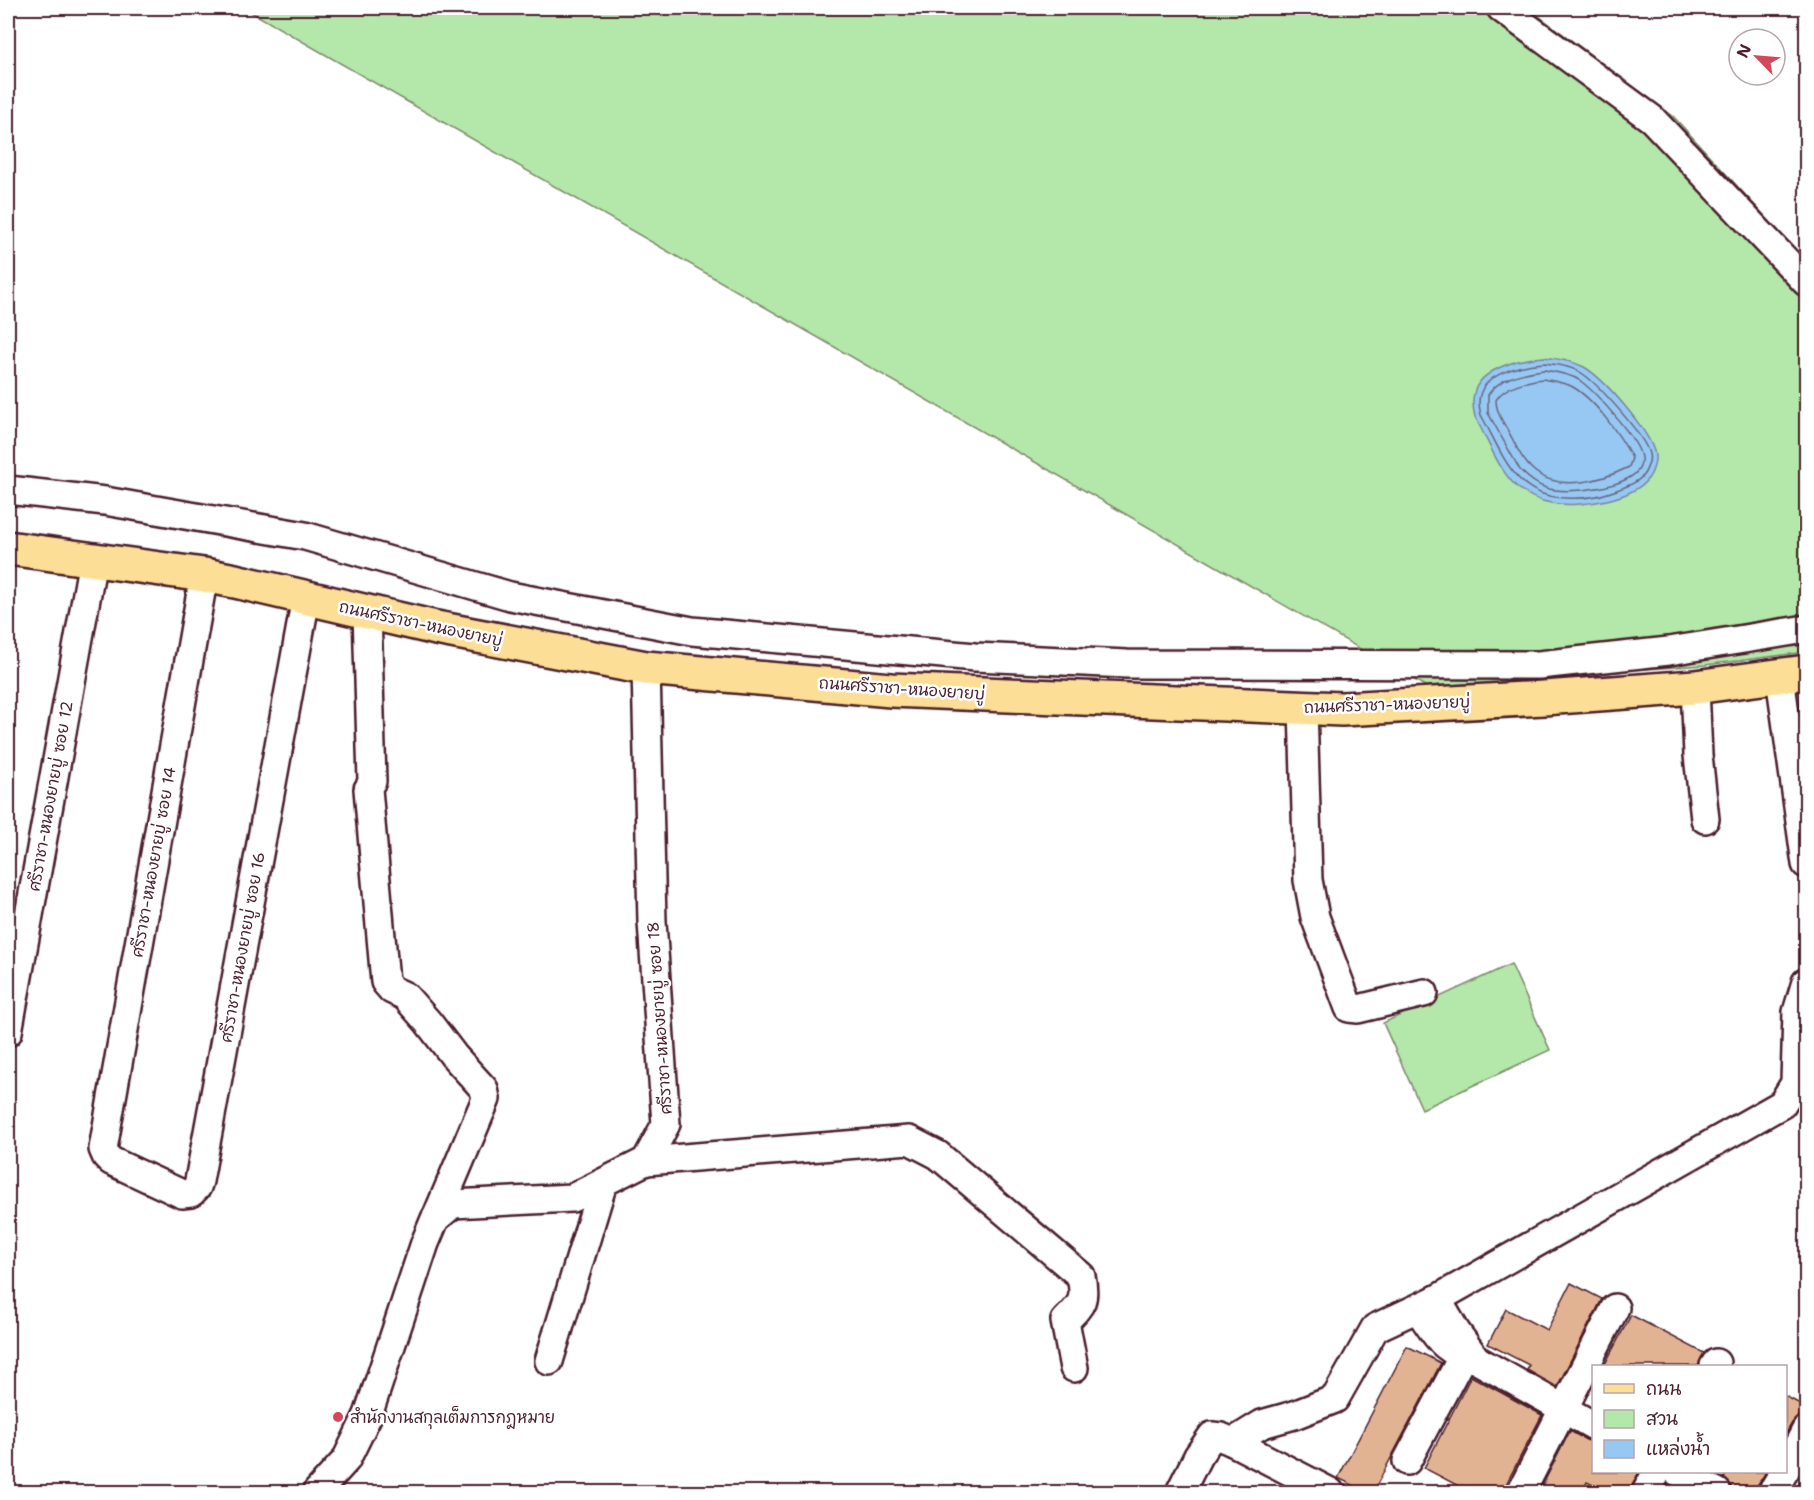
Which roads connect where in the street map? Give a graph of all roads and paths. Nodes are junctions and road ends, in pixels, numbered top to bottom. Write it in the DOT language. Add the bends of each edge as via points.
graph roads {
  1 [pos="1501,8"];
  2 [pos="1806,282"];
  3 [pos="8,490"];
  4 [pos="8,548"];
  5 [pos="93,560"];
  6 [pos="204,575"];
  7 [pos="306,598"];
  8 [pos="367,612"];
  9 [pos="1806,629"];
  10 [pos="646,668"];
  11 [pos="1793,675"];
  12 [pos="1695,687"];
  13 [pos="1303,707"];
  14 [pos="1799,764"];
  15 [pos="1705,819"];
  16 [pos="1806,864"];
  17 [pos="1806,982"];
  18 [pos="1424,993"];
  19 [pos="8,1032"];
  20 [pos="103,1149"];
  21 [pos="646,1161"];
  22 [pos="603,1183"];
  23 [pos="435,1219"];
  24 [pos="1428,1304"];
  25 [pos="1615,1308"];
  26 [pos="1469,1354"];
  27 [pos="549,1361"];
  28 [pos="1074,1368"];
  29 [pos="1564,1410"];
  30 [pos="1592,1425"];
  31 [pos="1806,1430"];
  32 [pos="1233,1442"];
  33 [pos="1407,1461"];
  34 [pos="1787,1466"];
  35 [pos="1656,1473"];
  36 [pos="1680,1473"];
  37 [pos="1783,1473"];
  38 [pos="1302,1486"];
  39 [pos="317,1492"];
  40 [pos="1180,1492"];
  41 [pos="1330,1492"];
  42 [pos="1521,1492"];
  43 [pos="1646,1492"];
  44 [pos="1717,1492"];
  45 [pos="1772,1492"];
  1 -- 2 [label="street" via="1652,119"];
  3 -- 9 [label="street" via="105,501 305,536 510,596 681,629 975,657 1127,664 1539,665 1669,651"];
  4 -- 5 [label="main road, ถนนศรีราชา-หนองยายบู่"];
  5 -- 6 [label="main road, ถนนศรีราชา-หนองยายบู่"];
  5 -- 19 [label="street, ศรีราชา-หนองยายบู่ ซอย 12"];
  6 -- 7 [label="main road, ถนนศรีราชา-หนองยายบู่"];
  6 -- 20 [label="street, ศรีราชา-หนองยายบู่ ซอย 14"];
  7 -- 8 [label="main road, ถนนศรีราชา-หนองยายบู่"];
  7 -- 20 [label="street, ศรีราชา-หนองยายบู่ ซอย 16" via="197,1187 182,1194 111,1161"];
  8 -- 10 [label="main road, ถนนศรีราชา-หนองยายบู่"];
  8 -- 23 [label="street" via="370,785 385,982 405,996 486,1095"];
  10 -- 13 [label="main road, ถนนศรีราชา-หนองยายบู่" via="891,690"];
  10 -- 21 [label="street, ศรีราชา-หนองยายบู่ ซอย 18" via="652,922 666,1125"];
  11 -- 12 [label="main road, ถนนศรีราชา-หนองยายบู่"];
  11 -- 14 [label="street"];
  12 -- 13 [label="main road, ถนนศรีราชา-หนองยายบู่" via="1342,709"];
  12 -- 15 [label="street"];
  13 -- 18 [label="street" via="1308,880 1315,917 1349,1008"];
  14 -- 16 [label="street"];
  17 -- 24 [label="street" via="1797,1012 1795,1083 1782,1104"];
  21 -- 22 [label="street"];
  21 -- 28 [label="street" via="909,1140 938,1155 1082,1276 1081,1305 1065,1321"];
  22 -- 23 [label="street" via="572,1198 453,1204"];
  22 -- 27 [label="street"];
  23 -- 39 [label="street" via="368,1415 346,1460"];
  24 -- 26 [label="street"];
  24 -- 32 [label="street" via="1375,1328 1335,1399 1262,1424"];
  25 -- 29 [label="street"];
  26 -- 29 [label="street"];
  26 -- 33 [label="street"];
  29 -- 30 [label="street"];
  29 -- 42 [label="street"];
  31 -- 34 [label="street"];
  32 -- 38 [label="street"];
  32 -- 40 [label="street" via="1212,1436"];
  35 -- 43 [label="street"];
  36 -- 44 [label="street"];
  37 -- 45 [label="street"];
  38 -- 41 [label="street"];
}
